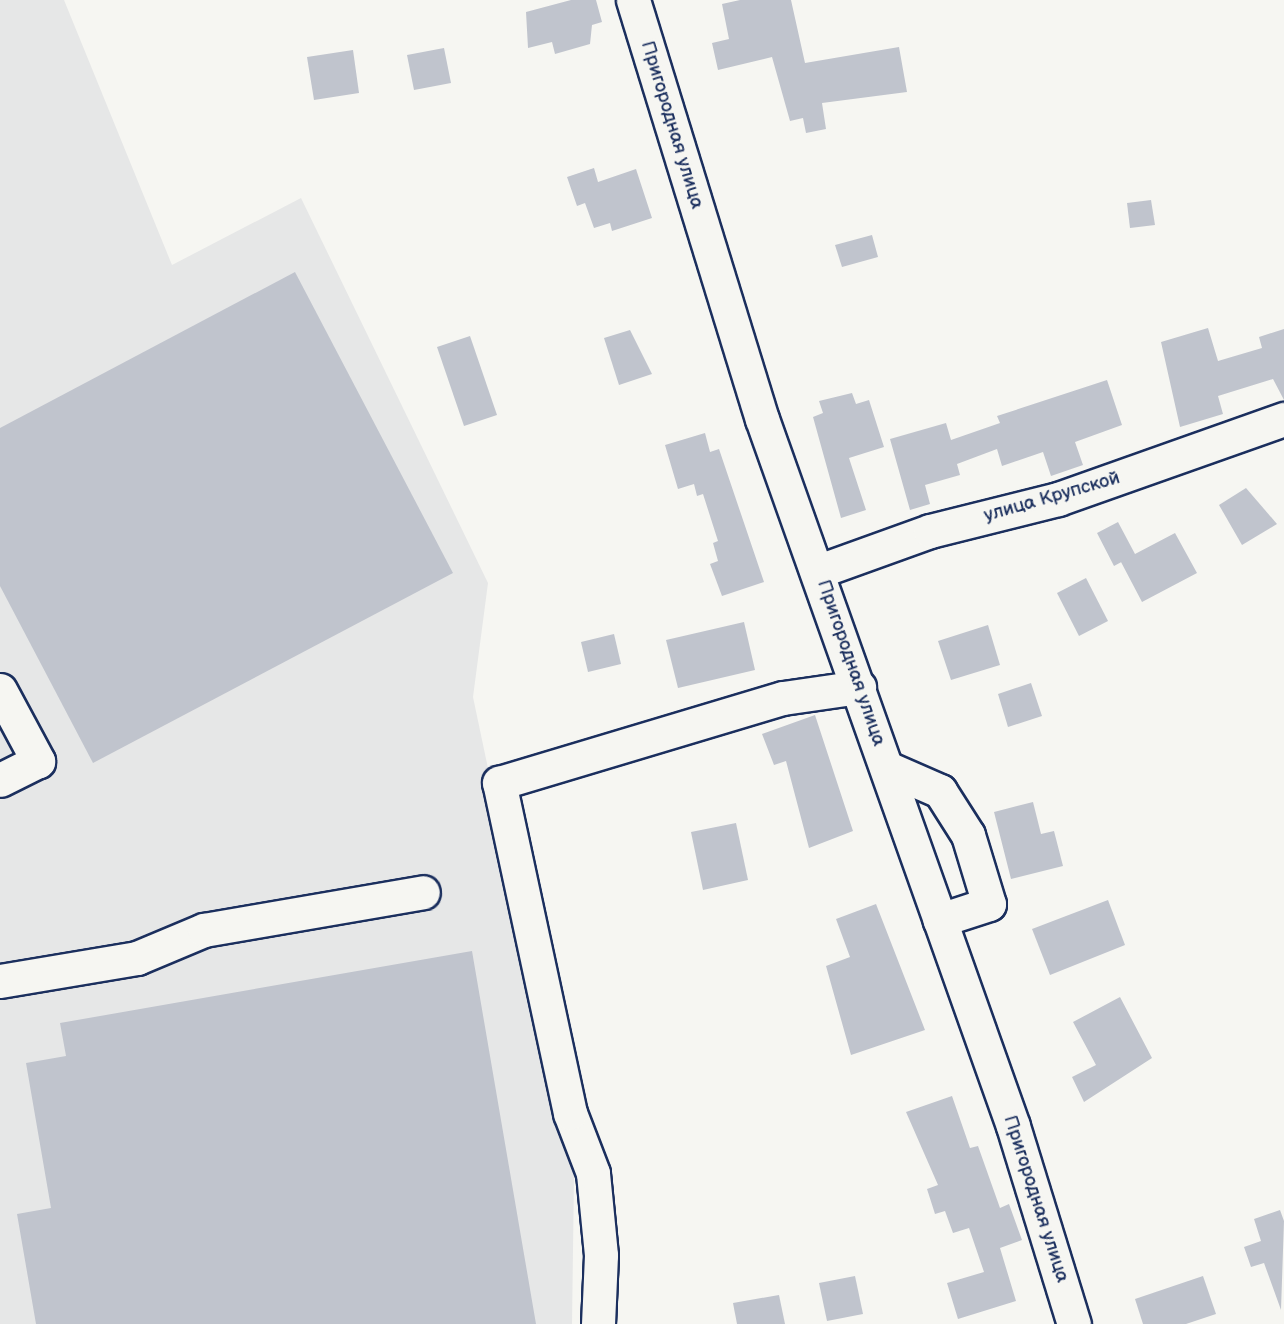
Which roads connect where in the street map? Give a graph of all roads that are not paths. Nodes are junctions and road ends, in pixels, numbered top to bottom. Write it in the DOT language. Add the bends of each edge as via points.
graph roads {
  1 [pos="633,0"];
  2 [pos="1284,419"];
  3 [pos="819,571"];
  4 [pos="859,687"];
  5 [pos="0,690"];
  6 [pos="887,768"];
  7 [pos="0,780"];
  8 [pos="423,892"];
  9 [pos="940,920"];
  10 [pos="0,981"];
  11 [pos="598,1324"];
  12 [pos="1074,1324"];
  1 -- 3 [label="street, Пригородная улица" via="762,419"];
  2 -- 3 [label="street, улица Крупской" via="1058,499 930,531"];
  3 -- 4 [label="street, Пригородная улица"];
  4 -- 6 [label="street, Пригородная улица"];
  4 -- 11 [label="street" via="783,698 499,783 569,1113 593,1173 601,1255"];
  5 -- 7 [label="street" via="38,761"];
  6 -- 9 [label="street, Пригородная улица"];
  6 -- 9 [label="street" via="940,791 968,835 989,904"];
  8 -- 10 [label="street" via="204,930 137,958"];
  9 -- 12 [label="street, Пригородная улица"];
}
